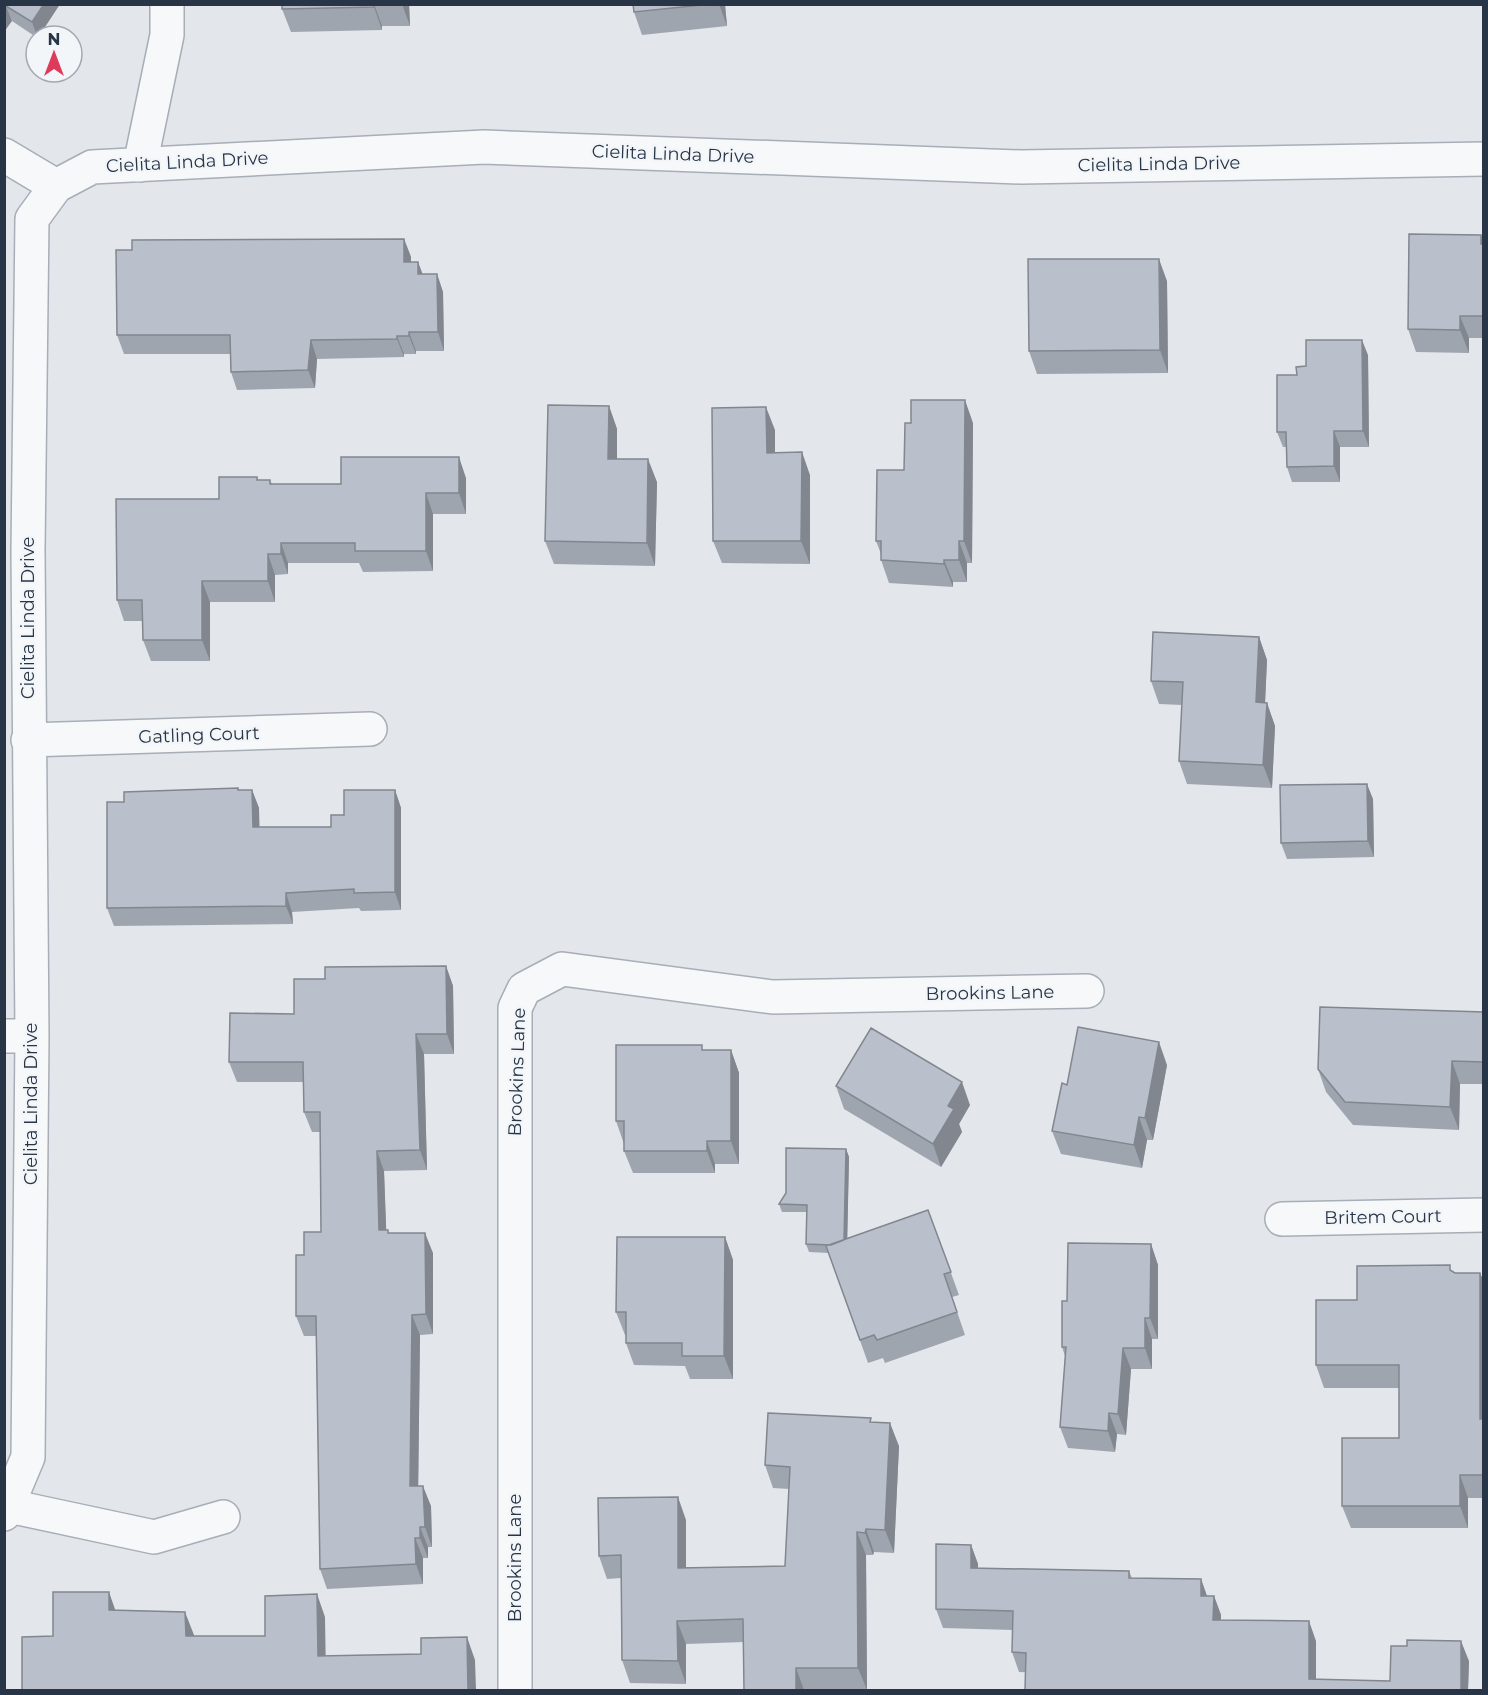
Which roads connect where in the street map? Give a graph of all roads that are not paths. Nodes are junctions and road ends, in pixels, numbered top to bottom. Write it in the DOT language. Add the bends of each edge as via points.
graph roads {
  1 [pos="166,4"];
  2 [pos="4,155"];
  3 [pos="1484,159"];
  4 [pos="140,165"];
  5 [pos="56,186"];
  6 [pos="16,551"];
  7 [pos="370,729"];
  8 [pos="28,740"];
  9 [pos="1087,992"];
  10 [pos="18,1036"];
  11 [pos="1484,1215"];
  12 [pos="1282,1219"];
  13 [pos="7,1510"];
  14 [pos="223,1517"];
  15 [pos="515,1690"];
  1 -- 4 [label="street" via="167,34"];
  2 -- 5 [label="street"];
  3 -- 4 [label="street, Cielita Linda Drive" via="1022,167 484,147"];
  4 -- 5 [label="street, Cielita Linda Drive" via="92,167"];
  5 -- 6 [label="street, Cielita Linda Drive" via="32,219"];
  6 -- 8 [label="street, Cielita Linda Drive"];
  7 -- 8 [label="street, Gatling Court"];
  8 -- 10 [label="street, Cielita Linda Drive"];
  9 -- 15 [label="street, Brookins Lane" via="773,997 561,969 524,988 515,1008"];
  10 -- 13 [label="street, Cielita Linda Drive" via="28,1457"];
  11 -- 12 [label="street, Britem Court"];
  13 -- 14 [label="street" via="154,1537"];
}
